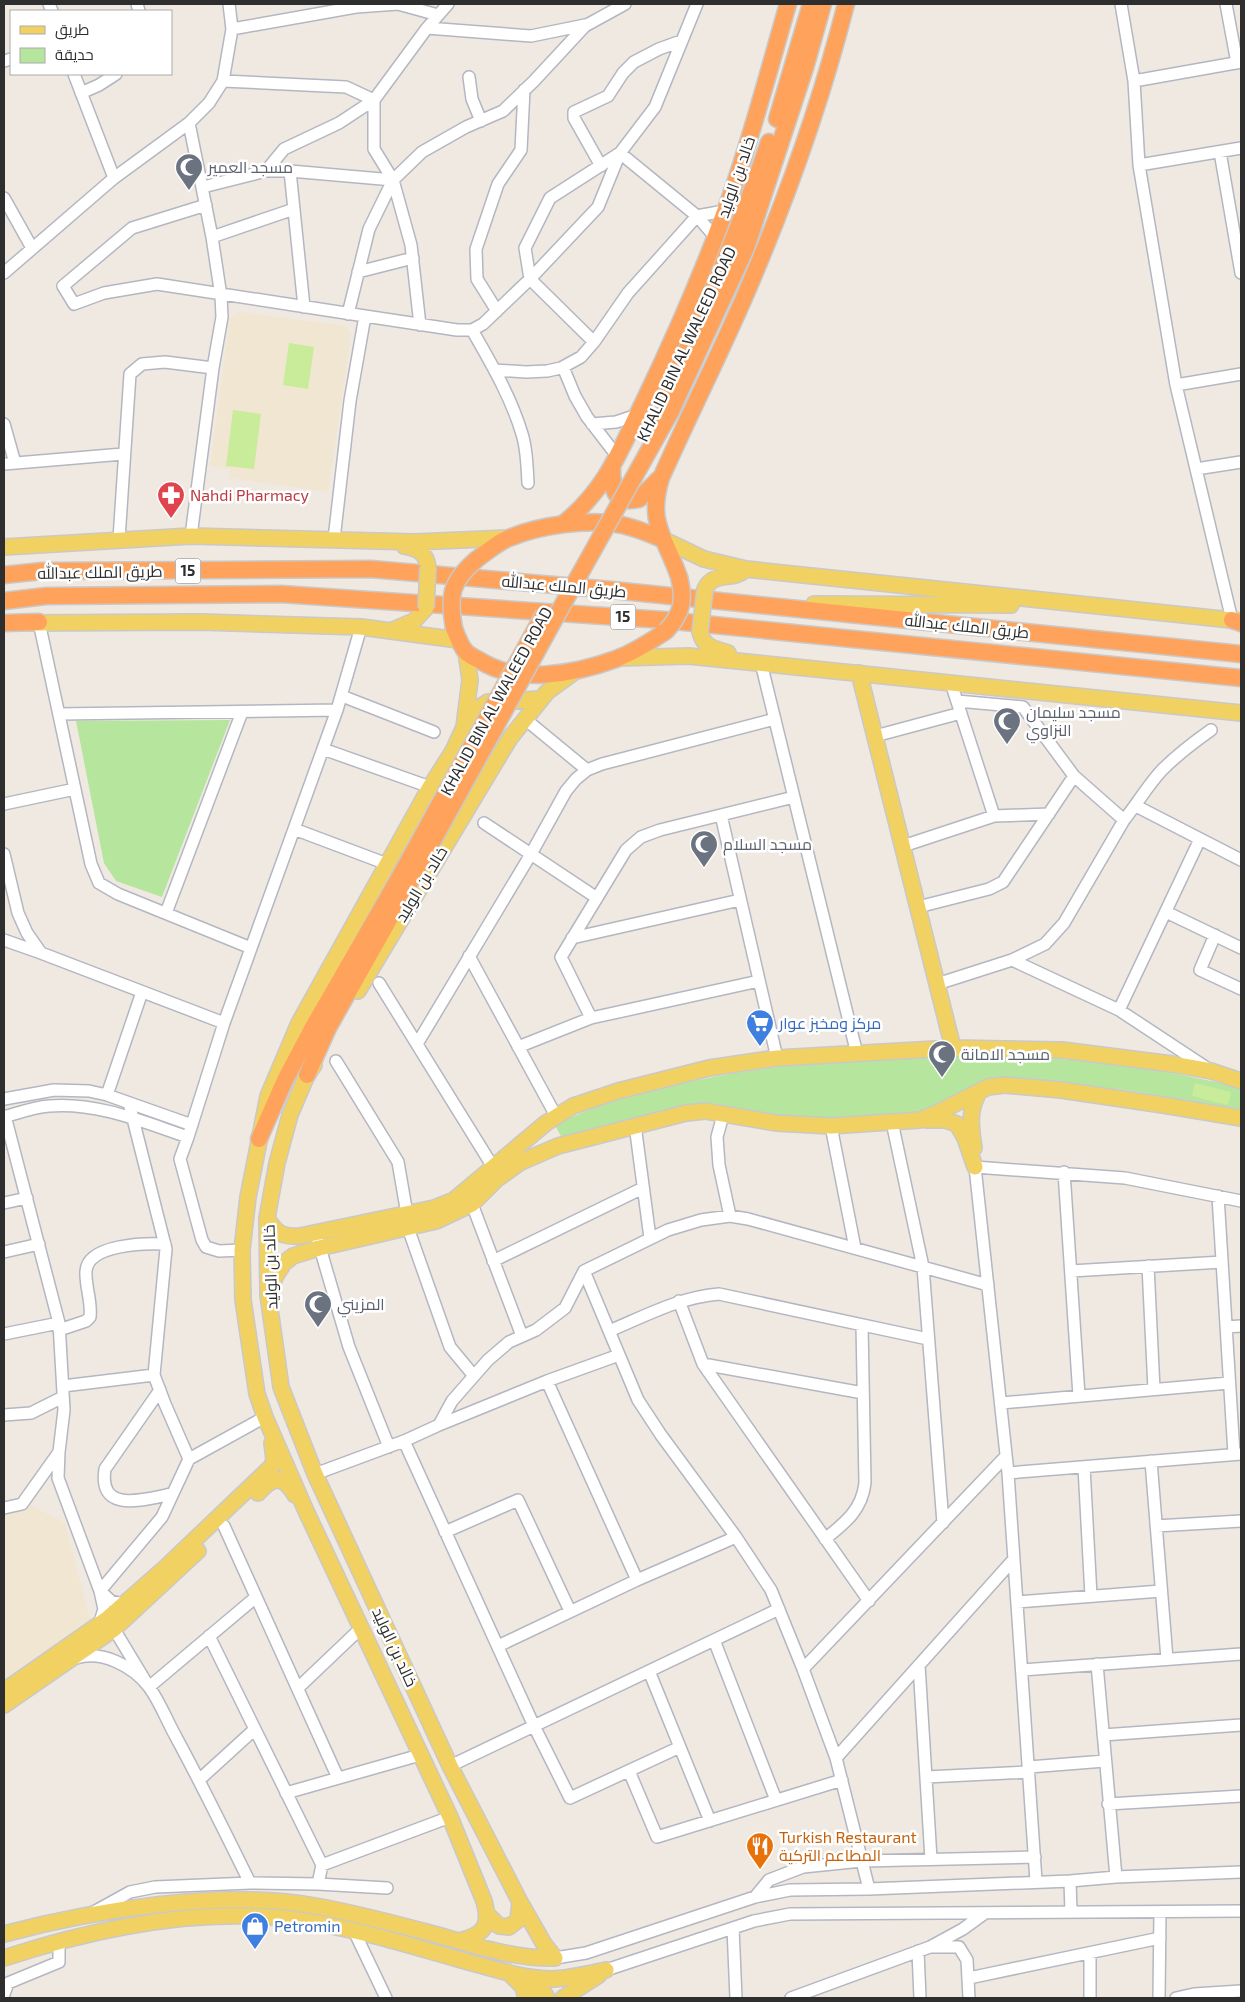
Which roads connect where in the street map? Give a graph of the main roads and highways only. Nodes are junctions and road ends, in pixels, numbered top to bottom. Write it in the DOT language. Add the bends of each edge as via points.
graph roads {
  1 [pos="788,4"];
  2 [pos="811,4"];
  3 [pos="823,4"];
  4 [pos="846,4"];
  5 [pos="666,408"];
  6 [pos="614,461"];
  7 [pos="661,478"];
  8 [pos="563,524"];
  9 [pos="508,538"];
  10 [pos="662,539"];
  11 [pos="385,540"];
  12 [pos="4,547"];
  13 [pos="746,569"];
  14 [pos="4,575"];
  15 [pos="4,601"];
  16 [pos="750,604"];
  17 [pos="1102,606"];
  18 [pos="1238,621"];
  19 [pos="39,622"];
  20 [pos="4,624"];
  21 [pos="389,630"];
  22 [pos="459,640"];
  23 [pos="1241,654"];
  24 [pos="618,658"];
  25 [pos="741,661"];
  26 [pos="578,669"];
  27 [pos="859,673"];
  28 [pos="1241,678"];
  29 [pos="541,699"];
  30 [pos="1241,713"];
  31 [pos="464,727"];
  32 [pos="404,882"];
  33 [pos="953,1048"];
  34 [pos="308,1075"];
  35 [pos="1241,1081"];
  36 [pos="979,1092"];
  37 [pos="1241,1118"];
  38 [pos="920,1120"];
  39 [pos="259,1139"];
  40 [pos="267,1218"];
  41 [pos="407,1221"];
  42 [pos="318,1240"];
  43 [pos="268,1295"];
  44 [pos="265,1417"];
  45 [pos="306,1511"];
  46 [pos="4,1691"];
  47 [pos="4,1705"];
  48 [pos="520,1902"];
  49 [pos="488,1915"];
  50 [pos="4,1934"];
  51 [pos="459,1941"];
  52 [pos="4,1958"];
  53 [pos="508,1972"];
  54 [pos="526,1997"];
  55 [pos="547,1998"];
  56 [pos="563,1998"];
  1 -- 6 [label="highway, خالد بن الوليد" via="750,135 715,237 668,351"];
  2 -- 5 [label="highway, KHALID BIN AL WALEED ROAD" via="752,195"];
  3 -- 5 [label="highway, KHALID BIN AL WALEED ROAD" via="746,248"];
  4 -- 7 [label="highway, خالد بن الوليد / 15" via="832,58 784,199 747,291"];
  5 -- 32 [label="highway, KHALID BIN AL WALEED ROAD, bridge" via="553,622"];
  6 -- 7 [label="highway, 15" via="612,485 616,495 624,500 638,500"];
  6 -- 8 [label="highway, خالد بن الوليد" via="587,503"];
  7 -- 10 [label="highway, خالد بن الوليد / 15" via="655,514"];
  8 -- 9 [label="highway, خالد بن الوليد"];
  8 -- 10 [label="highway, خالد بن الوليد" via="620,524"];
  9 -- 11 [label="main road"];
  9 -- 22 [label="highway, خالد بن الوليد, bridge" via="462,572 452,590 450,610"];
  10 -- 13 [label="main road" via="704,559"];
  10 -- 24 [label="highway, خالد بن الوليد / 15, bridge" via="673,560 682,591 676,620 651,642"];
  11 -- 12 [label="main road" via="192,536"];
  11 -- 21 [label="main road, bridge" via="418,549 426,557 428,567 426,608 408,624"];
  13 -- 17 [label="main road"];
  13 -- 25 [label="main road, bridge" via="736,576 717,577 710,582 705,589 700,632 709,647 732,654"];
  14 -- 16 [label="highway, طريق الملك عبدالله / 15" via="42,571 372,569"];
  15 -- 28 [label="highway, طريق الملك عبدالله / 15" via="46,596 281,594 664,620"];
  16 -- 17 [label="main road"];
  16 -- 23 [label="highway, طريق الملك عبدالله / 15"];
  17 -- 18 [label="main road"];
  19 -- 20 [label="highway"];
  19 -- 21 [label="main road" via="201,622"];
  21 -- 22 [label="main road"];
  22 -- 26 [label="highway, خالد بن الوليد / 15" via="487,666 505,672 550,674"];
  22 -- 31 [label="main road, خالد بن الوليد" via="470,680"];
  24 -- 25 [label="main road" via="689,656"];
  24 -- 26 [label="highway, خالد بن الوليد / 15"];
  25 -- 27 [label="main road"];
  26 -- 29 [label="main road, خالد بن الوليد"];
  27 -- 30 [label="main road"];
  27 -- 33 [label="main road"];
  29 -- 31 [label="main road" via="488,702"];
  29 -- 34 [label="main road, خالد بن الوليد" via="494,762"];
  31 -- 39 [label="main road, خالد بن الوليد" via="287,1046 268,1096"];
  32 -- 34 [label="highway, KHALID BIN AL WALEED ROAD" via="328,1028"];
  32 -- 39 [label="highway, KHALID BIN AL WALEED ROAD" via="313,1028"];
  33 -- 35 [label="main road" via="1062,1050 1172,1064 1211,1071"];
  33 -- 41 [label="main road" via="777,1058 709,1068 609,1094 573,1106 556,1116 454,1200"];
  34 -- 40 [label="main road, خالد بن الوليد" via="290,1115"];
  36 -- 37 [label="main road" via="1004,1085 1052,1089"];
  36 -- 38 [label="main road"];
  36 -- 38 [label="main road" via="972,1104 971,1122 976,1167 957,1124 945,1120"];
  38 -- 41 [label="main road" via="831,1126 776,1123 705,1112 686,1113 558,1146 521,1162 497,1179 472,1204 436,1221"];
  39 -- 44 [label="main road, خالد بن الوليد" via="242,1250 243,1300 257,1394"];
  40 -- 42 [label="main road" via="278,1233 286,1237"];
  40 -- 43 [label="main road, خالد بن الوليد"];
  41 -- 42 [label="main road"];
  42 -- 43 [label="main road" via="284,1263"];
  43 -- 48 [label="main road, خالد بن الوليد" via="281,1387 315,1474 450,1766"];
  44 -- 45 [label="main road, خالد بن الوليد"];
  44 -- 46 [label="main road" via="274,1446 272,1466 178,1556 99,1625"];
  45 -- 47 [label="main road" via="286,1482 277,1479 269,1482 114,1629"];
  45 -- 49 [label="main road, خالد بن الوليد" via="450,1817"];
  48 -- 49 [label="main road" via="518,1920 509,1927 499,1926"];
  48 -- 51 [label="main road, خالد بن الوليد" via="555,1958 519,1956"];
  49 -- 51 [label="main road" via="485,1926 476,1936"];
  50 -- 51 [label="main road" via="145,1907 257,1900 314,1906"];
  52 -- 53 [label="main road" via="128,1926 191,1918 268,1916 354,1930"];
  53 -- 54 [label="main road" via="523,1987"];
  53 -- 56 [label="main road" via="550,1979 606,1970"];
  54 -- 55 [label="main road" via="532,1990 538,1990"];
}
